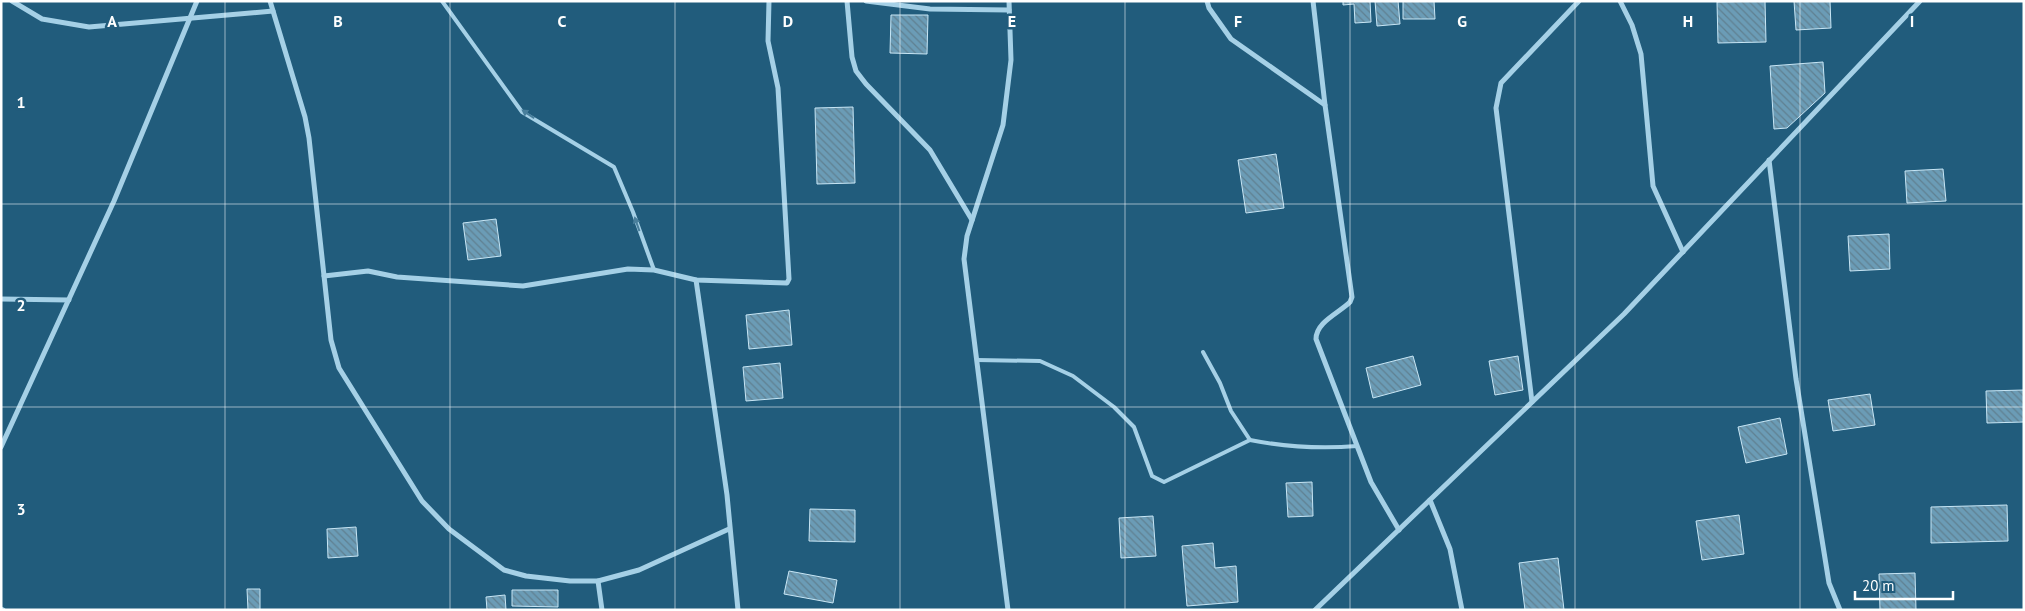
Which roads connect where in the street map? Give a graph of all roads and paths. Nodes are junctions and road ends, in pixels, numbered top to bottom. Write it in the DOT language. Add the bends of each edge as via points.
graph roads {
  1 [pos="12,1"];
  2 [pos="197,1"];
  3 [pos="270,1"];
  4 [pos="442,1"];
  5 [pos="769,1"];
  6 [pos="847,1"];
  7 [pos="866,1"];
  8 [pos="1009,1"];
  9 [pos="1207,1"];
  10 [pos="1313,1"];
  11 [pos="1579,1"];
  12 [pos="1620,1"];
  13 [pos="1920,1"];
  14 [pos="1009,10"];
  15 [pos="274,11"];
  16 [pos="190,18"];
  17 [pos="1325,105"];
  18 [pos="1769,160"];
  19 [pos="972,220"];
  20 [pos="1683,252"];
  21 [pos="654,270"];
  22 [pos="324,276"];
  23 [pos="696,280"];
  24 [pos="1,299"];
  25 [pos="69,300"];
  26 [pos="1204,352"];
  27 [pos="977,360"];
  28 [pos="1532,402"];
  29 [pos="1250,440"];
  30 [pos="1357,446"];
  31 [pos="1,447"];
  32 [pos="1430,500"];
  33 [pos="730,529"];
  34 [pos="1399,530"];
  35 [pos="598,581"];
  36 [pos="602,610"];
  37 [pos="738,610"];
  38 [pos="1008,610"];
  39 [pos="1314,610"];
  40 [pos="1462,610"];
  41 [pos="1840,610"];
  1 -- 16 [label="street" via="42,19 89,27"];
  2 -- 16 [label="street"];
  3 -- 15 [label="street"];
  21 -- 4 [label="lane, one-way" via="614,167 522,112"];
  5 -- 23 [label="street" via="768,41 778,88 789,279 784,284"];
  6 -- 19 [label="street" via="856,71 930,150"];
  7 -- 14 [label="street" via="930,9"];
  8 -- 14 [label="street"];
  9 -- 17 [label="street" via="1231,38"];
  10 -- 17 [label="street"];
  11 -- 28 [label="street" via="1502,83 1496,108"];
  12 -- 20 [label="street" via="1641,54 1653,186"];
  13 -- 18 [label="street"];
  14 -- 19 [label="street" via="1011,60 1003,125"];
  15 -- 16 [label="street"];
  15 -- 22 [label="street" via="305,117"];
  16 -- 25 [label="street"];
  17 -- 30 [label="street" via="1352,297 1320,325 1316,339"];
  18 -- 20 [label="street"];
  18 -- 41 [label="street" via="1797,389 1829,583"];
  19 -- 27 [label="street" via="964,259"];
  20 -- 28 [label="street"];
  21 -- 22 [label="street" via="628,269 523,286 397,277 368,271"];
  21 -- 23 [label="street"];
  22 -- 35 [label="street" via="330,340 339,368 422,500 449,528 504,570 526,576"];
  23 -- 33 [label="street"];
  24 -- 25 [label="street"];
  25 -- 31 [label="street"];
  26 -- 29 [label="lane" via="1230,411"];
  27 -- 29 [label="lane" via="1040,361 1073,376 1114,407 1134,427 1152,476 1164,482"];
  27 -- 38 [label="street"];
  28 -- 32 [label="street"];
  29 -- 30 [label="lane" via="1282,446"];
  30 -- 34 [label="street" via="1371,482"];
  32 -- 34 [label="street"];
  32 -- 40 [label="street" via="1450,549"];
  33 -- 35 [label="street" via="639,570"];
  33 -- 37 [label="street"];
  34 -- 39 [label="street"];
  35 -- 36 [label="street"];
}
